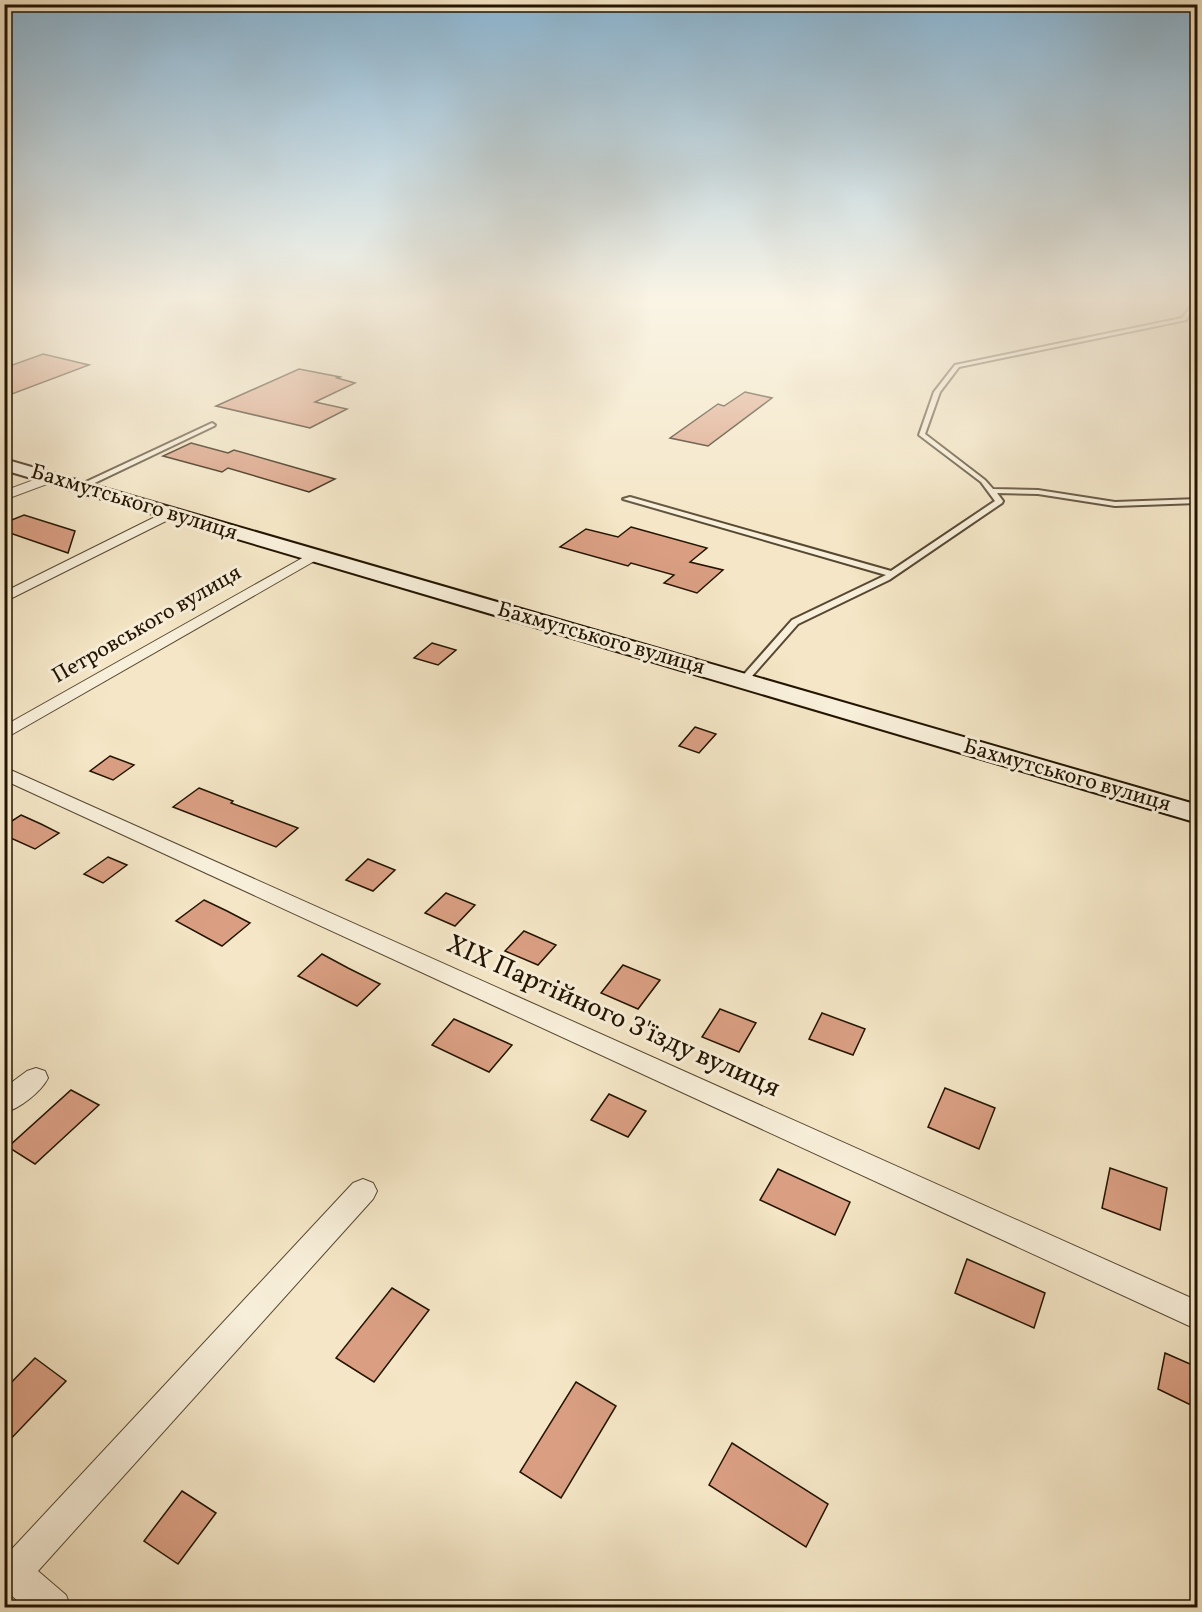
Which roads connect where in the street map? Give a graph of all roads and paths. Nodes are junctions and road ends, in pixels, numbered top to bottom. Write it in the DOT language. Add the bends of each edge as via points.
graph roads {
  1 [pos="950,375"];
  2 [pos="212,424"];
  3 [pos="4,464"];
  4 [pos="50,478"];
  5 [pos="79,487"];
  6 [pos="991,491"];
  7 [pos="4,496"];
  8 [pos="627,499"];
  9 [pos="1197,501"];
  10 [pos="169,514"];
  11 [pos="313,556"];
  12 [pos="892,574"];
  13 [pos="4,598"];
  14 [pos="743,681"];
  15 [pos="4,734"];
  16 [pos="4,773"];
  17 [pos="1197,814"];
  18 [pos="36,1078"];
  19 [pos="4,1103"];
  20 [pos="363,1191"];
  21 [pos="1197,1316"];
  22 [pos="9,1569"];
  23 [pos="53,1608"];
  1 -- 6 [label="lane" via="937,392 922,435"];
  2 -- 5 [label="lane"];
  3 -- 4 [label="main road, Бахмутського вулиця"];
  4 -- 5 [label="main road, Бахмутського вулиця"];
  4 -- 7 [label="street"];
  5 -- 10 [label="main road, Бахмутського вулиця"];
  6 -- 9 [label="lane" via="1038,492 1115,504"];
  6 -- 12 [label="lane" via="999,501"];
  8 -- 12 [label="lane"];
  10 -- 11 [label="main road, Бахмутського вулиця"];
  10 -- 13 [label="street"];
  11 -- 14 [label="main road, Бахмутського вулиця"];
  11 -- 15 [label="street, Петровського вулиця"];
  12 -- 14 [label="lane" via="795,622"];
  14 -- 17 [label="main road, Бахмутського вулиця"];
  16 -- 21 [label="street, XIX Партійного З'їзду вулиця"];
  18 -- 19 [label="street"];
  20 -- 22 [label="street"];
  22 -- 23 [label="street"];
}
